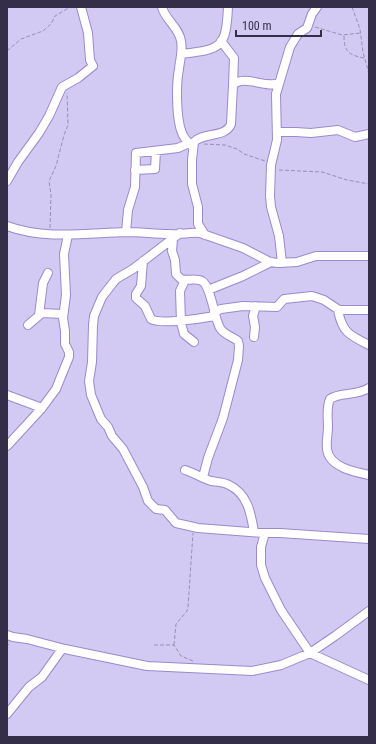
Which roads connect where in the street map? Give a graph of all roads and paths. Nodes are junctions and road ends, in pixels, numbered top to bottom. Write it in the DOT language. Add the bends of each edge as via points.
graph roads {
  1 [pos="70,7"];
  2 [pos="81,7"];
  3 [pos="162,7"];
  4 [pos="228,7"];
  5 [pos="317,7"];
  6 [pos="352,7"];
  7 [pos="308,26"];
  8 [pos="360,33"];
  9 [pos="344,35"];
  10 [pos="221,41"];
  11 [pos="7,51"];
  12 [pos="182,54"];
  13 [pos="364,58"];
  14 [pos="369,76"];
  15 [pos="279,83"];
  16 [pos="66,84"];
  17 [pos="233,85"];
  18 [pos="369,96"];
  19 [pos="369,107"];
  20 [pos="278,132"];
  21 [pos="369,134"];
  22 [pos="192,145"];
  23 [pos="156,151"];
  24 [pos="271,166"];
  25 [pos="136,170"];
  26 [pos="7,181"];
  27 [pos="369,184"];
  28 [pos="198,219"];
  29 [pos="7,226"];
  30 [pos="126,232"];
  31 [pos="182,233"];
  32 [pos="51,234"];
  33 [pos="68,235"];
  34 [pos="205,235"];
  35 [pos="173,239"];
  36 [pos="369,256"];
  37 [pos="143,261"];
  38 [pos="271,262"];
  39 [pos="282,263"];
  40 [pos="48,274"];
  41 [pos="185,280"];
  42 [pos="208,290"];
  43 [pos="256,306"];
  44 [pos="338,310"];
  45 [pos="369,310"];
  46 [pos="39,314"];
  47 [pos="62,314"];
  48 [pos="215,314"];
  49 [pos="181,320"];
  50 [pos="28,325"];
  51 [pos="254,337"];
  52 [pos="194,342"];
  53 [pos="369,345"];
  54 [pos="369,388"];
  55 [pos="7,395"];
  56 [pos="42,408"];
  57 [pos="7,446"];
  58 [pos="185,470"];
  59 [pos="369,475"];
  60 [pos="203,477"];
  61 [pos="193,526"];
  62 [pos="254,532"];
  63 [pos="265,533"];
  64 [pos="369,539"];
  65 [pos="369,611"];
  66 [pos="7,635"];
  67 [pos="154,645"];
  68 [pos="174,645"];
  69 [pos="62,649"];
  70 [pos="310,653"];
  71 [pos="195,662"];
  72 [pos="369,680"];
  73 [pos="7,714"];
  1 -- 11 [label="path" via="55,16 43,31 21,39"];
  2 -- 16 [label="street" via="93,66"];
  3 -- 12 [label="street" via="180,36"];
  4 -- 10 [label="street" via="226,33"];
  5 -- 7 [label="street"];
  6 -- 8 [label="path"];
  7 -- 9 [label="path"];
  7 -- 15 [label="street" via="298,34 290,46"];
  8 -- 9 [label="path"];
  8 -- 13 [label="path"];
  9 -- 13 [label="path" via="348,53"];
  10 -- 12 [label="street" via="212,49"];
  10 -- 17 [label="street" via="234,58"];
  12 -- 22 [label="street" via="177,77 177,102 182,133"];
  13 -- 14 [label="path"];
  15 -- 17 [label="street" via="272,85 244,81"];
  15 -- 20 [label="street" via="276,105"];
  16 -- 26 [label="street" via="39,133"];
  16 -- 32 [label="path" via="68,125 49,181"];
  17 -- 22 [label="street" via="229,128 202,137"];
  18 -- 19 [label="path"];
  20 -- 21 [label="street" via="311,133 338,130 355,137"];
  20 -- 24 [label="street"];
  22 -- 23 [label="street"];
  22 -- 24 [label="path" via="225,144"];
  22 -- 28 [label="street" via="191,178 198,207"];
  23 -- 25 [label="street" via="155,169"];
  23 -- 25 [label="street" via="137,152"];
  24 -- 27 [label="path" via="322,172"];
  24 -- 39 [label="street" via="271,207 279,236"];
  25 -- 30 [label="street"];
  28 -- 31 [label="street"];
  28 -- 34 [label="street" via="198,224"];
  29 -- 32 [label="street"];
  30 -- 31 [label="street"];
  30 -- 33 [label="street"];
  31 -- 34 [label="street"];
  31 -- 35 [label="street"];
  32 -- 33 [label="street"];
  33 -- 47 [label="street" via="64,254 66,295"];
  34 -- 38 [label="street" via="243,248"];
  35 -- 37 [label="street"];
  35 -- 41 [label="street" via="172,251 176,274"];
  36 -- 39 [label="street" via="316,256 297,262"];
  37 -- 49 [label="street" via="141,286 136,294 136,300 145,306 154,321"];
  37 -- 61 [label="street" via="108,287 94,316 90,395 101,419 123,449 148,502 156,509 165,510 176,523"];
  38 -- 39 [label="street"];
  38 -- 42 [label="street"];
  40 -- 46 [label="street" via="43,283"];
  41 -- 42 [label="street" via="202,281"];
  41 -- 49 [label="street" via="180,291"];
  42 -- 48 [label="street"];
  43 -- 44 [label="street" via="277,307 284,299 312,296 324,300"];
  43 -- 48 [label="street" via="230,307"];
  43 -- 51 [label="street" via="253,316"];
  44 -- 45 [label="street"];
  44 -- 53 [label="street" via="343,329"];
  46 -- 47 [label="street"];
  46 -- 50 [label="street"];
  47 -- 56 [label="street" via="65,344 69,354 56,389"];
  48 -- 49 [label="street"];
  48 -- 60 [label="street" via="224,333 238,341 239,351 223,418"];
  49 -- 52 [label="street" via="184,334"];
  54 -- 59 [label="street" via="330,399 327,410 326,448 333,462"];
  55 -- 56 [label="street"];
  56 -- 57 [label="street"];
  58 -- 60 [label="street"];
  60 -- 62 [label="street" via="229,484 242,495 249,507"];
  61 -- 62 [label="street"];
  61 -- 68 [label="path" via="188,607 176,624"];
  62 -- 63 [label="street"];
  63 -- 64 [label="street"];
  63 -- 70 [label="street" via="261,547 261,565 265,578 281,610"];
  65 -- 70 [label="street"];
  66 -- 69 [label="street"];
  67 -- 68 [label="path"];
  68 -- 71 [label="path" via="182,656"];
  69 -- 70 [label="street" via="147,666 237,671 252,671 281,665"];
  69 -- 73 [label="street" via="42,677 29,687"];
  70 -- 72 [label="street"];
}
